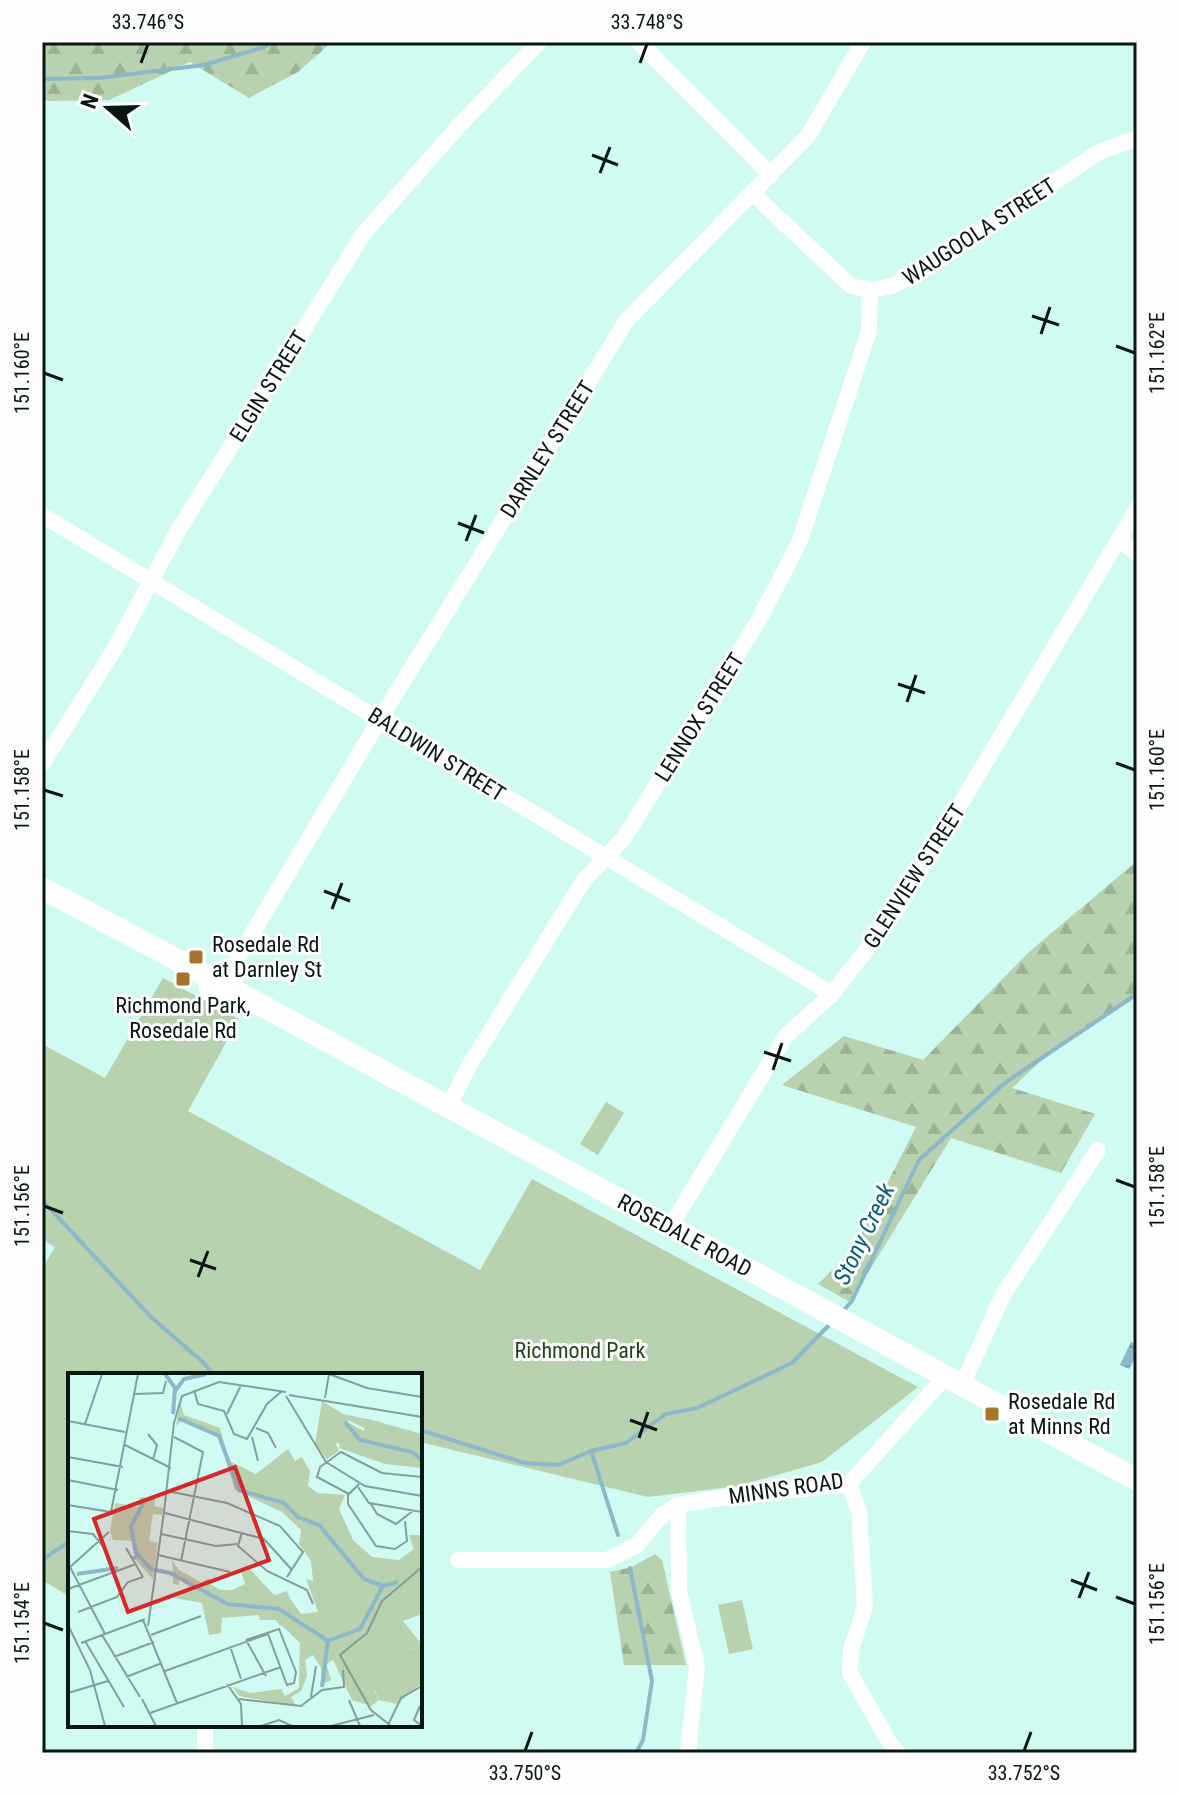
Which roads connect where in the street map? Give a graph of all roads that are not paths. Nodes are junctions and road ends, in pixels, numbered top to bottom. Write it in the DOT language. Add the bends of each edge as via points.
graph roads {
  1 [pos="539,42"];
  2 [pos="639,42"];
  3 [pos="863,42"];
  4 [pos="1137,138"];
  5 [pos="771,175"];
  6 [pos="752,193"];
  7 [pos="870,290"];
  8 [pos="1137,509"];
  9 [pos="42,515"];
  10 [pos="1119,539"];
  11 [pos="1137,554"];
  12 [pos="151,581"];
  13 [pos="380,719"];
  14 [pos="42,764"];
  15 [pos="606,857"];
  16 [pos="42,888"];
  17 [pos="224,980"];
  18 [pos="832,994"];
  19 [pos="448,1107"];
  20 [pos="1098,1150"];
  21 [pos="670,1227"];
  22 [pos="954,1381"];
  23 [pos="1137,1480"];
  24 [pos="849,1484"];
  25 [pos="678,1505"];
  26 [pos="458,1560"];
  27 [pos="205,1727"];
  28 [pos="205,1753"];
  29 [pos="688,1753"];
  30 [pos="898,1753"];
  1 -- 12 [label="street, ELGIN STREET" via="364,233"];
  2 -- 5 [label="street"];
  3 -- 5 [label="street, DARNLEY STREET" via="808,136"];
  4 -- 7 [label="street, WAUGOOLA STREET" via="1099,152 942,258 892,286"];
  5 -- 6 [label="street, DARNLEY STREET"];
  6 -- 7 [label="street" via="851,286"];
  6 -- 13 [label="street, DARNLEY STREET" via="627,320"];
  7 -- 15 [label="street, LENNOX STREET" via="869,331 799,543 757,623 624,838"];
  8 -- 10 [label="street, GLENVIEW STREET"];
  9 -- 12 [label="street, BALDWIN STREET"];
  10 -- 11 [label="street"];
  10 -- 18 [label="street, GLENVIEW STREET" via="897,910"];
  12 -- 13 [label="street, BALDWIN STREET"];
  12 -- 14 [label="street, ELGIN STREET"];
  13 -- 15 [label="street, BALDWIN STREET"];
  13 -- 17 [label="street, DARNLEY STREET"];
  15 -- 18 [label="street, BALDWIN STREET"];
  15 -- 19 [label="street, LENNOX STREET" via="584,880"];
  16 -- 17 [label="street, ROSEDALE ROAD"];
  17 -- 19 [label="street, ROSEDALE ROAD"];
  18 -- 21 [label="street, GLENVIEW STREET" via="786,1036"];
  19 -- 21 [label="street, ROSEDALE ROAD"];
  20 -- 22 [label="street, MINNS ROAD"];
  21 -- 22 [label="street, ROSEDALE ROAD"];
  22 -- 23 [label="street, ROSEDALE ROAD"];
  22 -- 24 [label="street, MINNS ROAD" via="905,1419"];
  24 -- 25 [label="street, MINNS ROAD"];
  24 -- 30 [label="street" via="859,1512 865,1607 851,1650 850,1673"];
  25 -- 26 [label="street" via="662,1515 637,1545 607,1560"];
  25 -- 29 [label="street" via="679,1591 697,1666"];
  27 -- 28 [label="street"];
}
